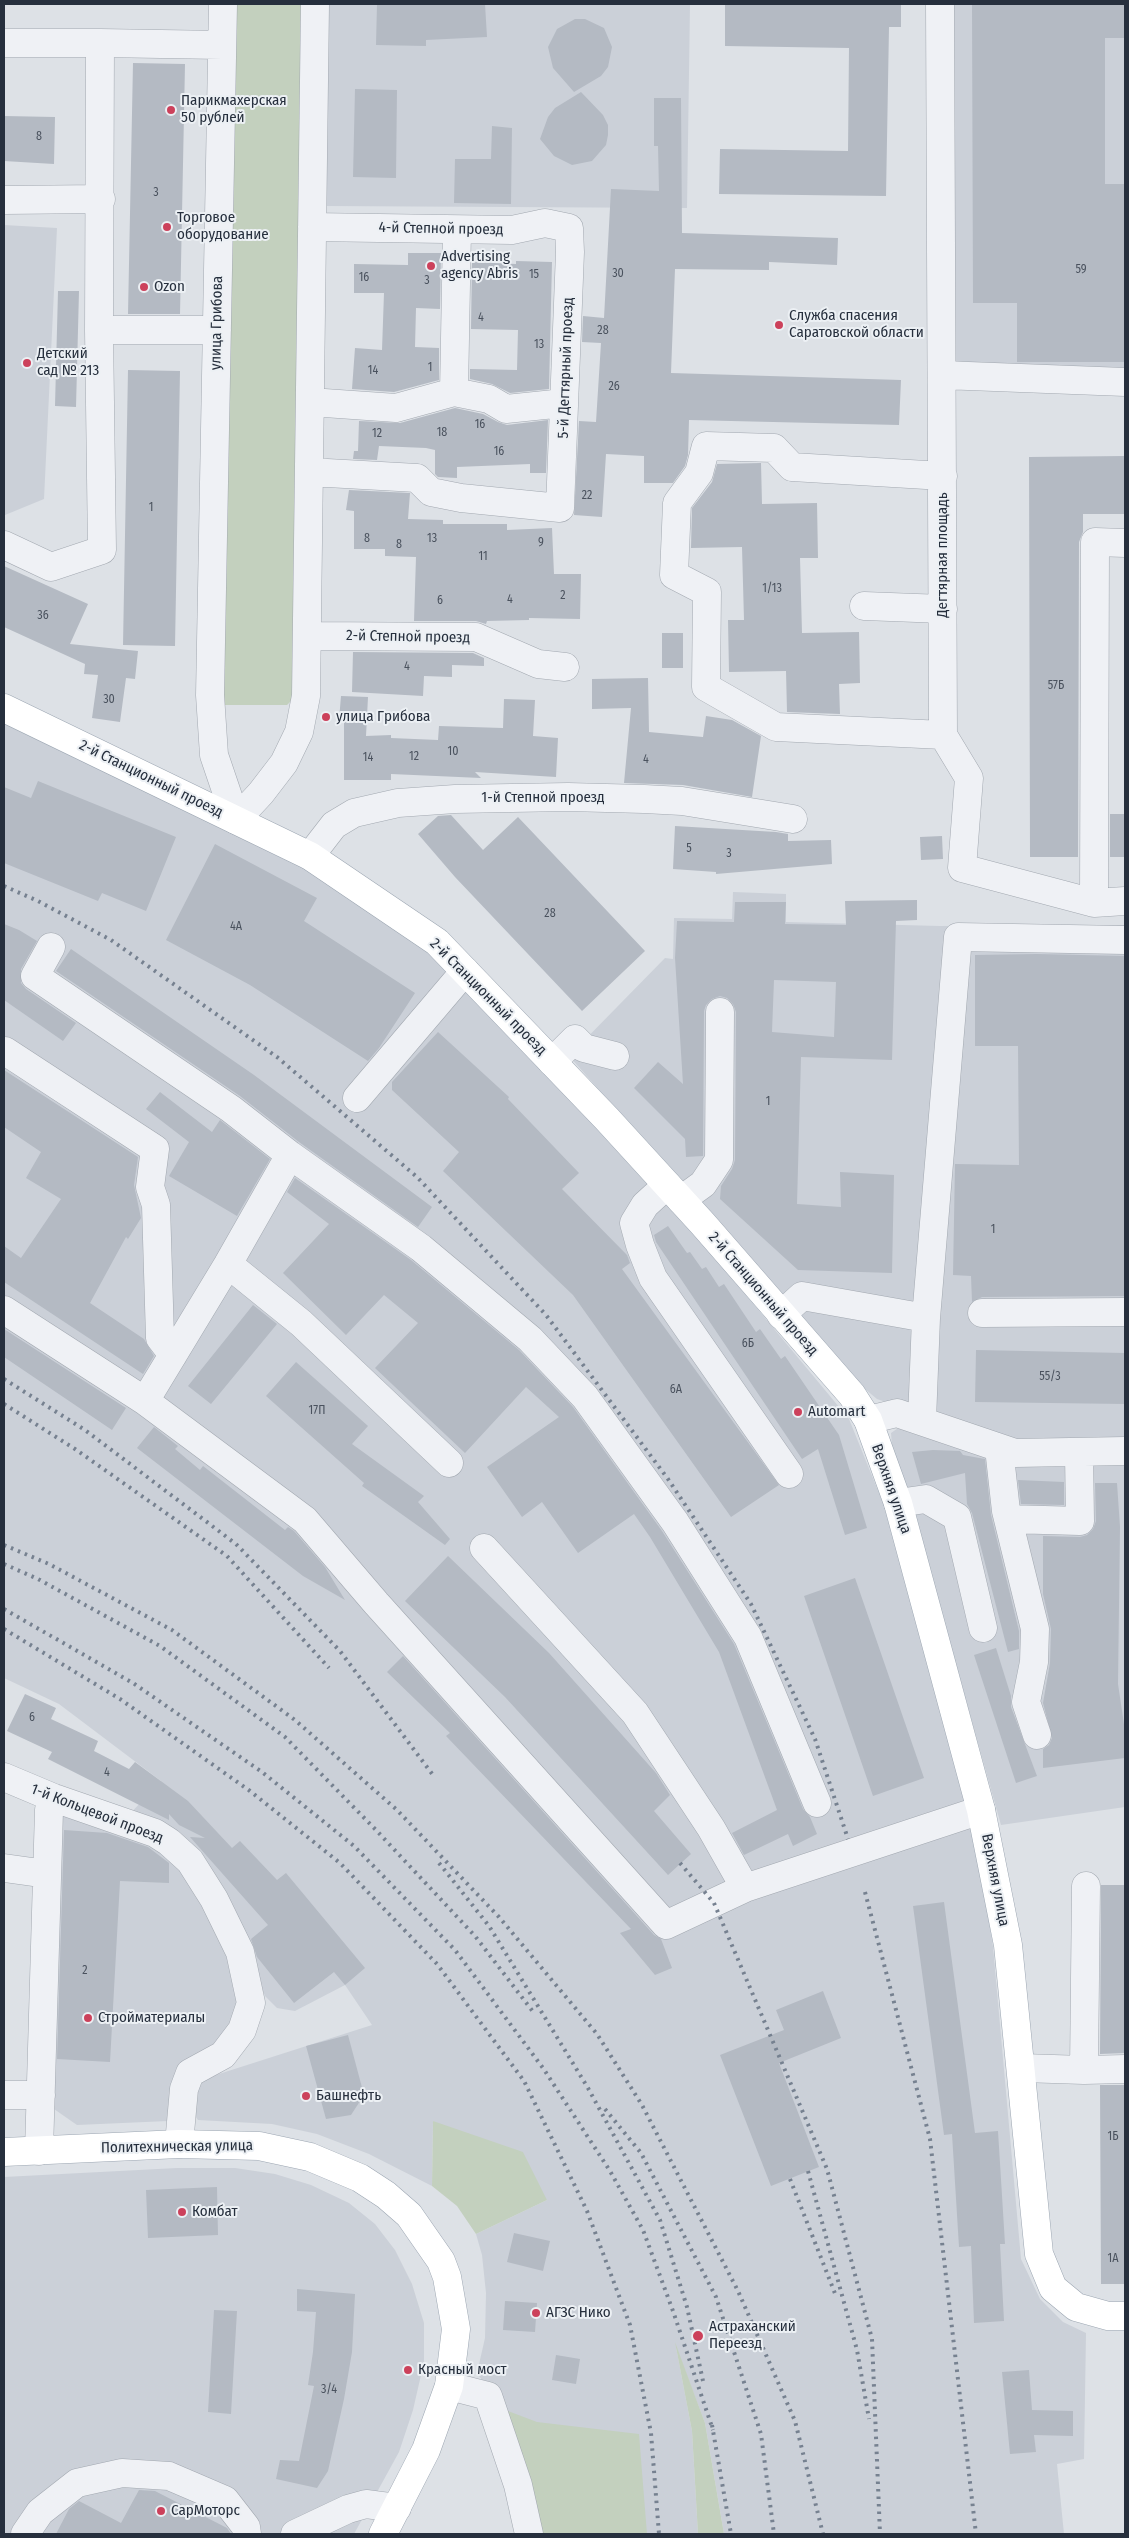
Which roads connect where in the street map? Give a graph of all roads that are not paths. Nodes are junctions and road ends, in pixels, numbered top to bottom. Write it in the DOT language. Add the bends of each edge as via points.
graph roads {
  1 [pos="223,4"];
  2 [pos="315,4"];
  3 [pos="940,4"];
  4 [pos="4,43"];
  5 [pos="100,43"];
  6 [pos="222,45"];
  7 [pos="101,199"];
  8 [pos="4,200"];
  9 [pos="312,227"];
  10 [pos="569,228"];
  11 [pos="458,230"];
  12 [pos="99,330"];
  13 [pos="217,330"];
  14 [pos="942,374"];
  15 [pos="1125,382"];
  16 [pos="454,392"];
  17 [pos="310,402"];
  18 [pos="564,403"];
  19 [pos="309,472"];
  20 [pos="943,476"];
  21 [pos="1125,543"];
  22 [pos="4,545"];
  23 [pos="864,606"];
  24 [pos="943,609"];
  25 [pos="307,636"];
  26 [pos="564,667"];
  27 [pos="4,708"];
  28 [pos="944,735"];
  29 [pos="793,819"];
  30 [pos="236,820"];
  31 [pos="310,856"];
  32 [pos="1125,901"];
  33 [pos="1094,902"];
  34 [pos="1125,940"];
  35 [pos="51,946"];
  36 [pos="465,971"];
  37 [pos="720,1012"];
  38 [pos="5,1051"];
  39 [pos="615,1056"];
  40 [pos="552,1062"];
  41 [pos="358,1098"];
  42 [pos="290,1155"];
  43 [pos="674,1193"];
  44 [pos="228,1264"];
  45 [pos="4,1310"];
  46 [pos="1125,1312"];
  47 [pos="982,1313"];
  48 [pos="781,1315"];
  49 [pos="926,1318"];
  50 [pos="174,1354"];
  51 [pos="145,1400"];
  52 [pos="868,1420"];
  53 [pos="922,1420"];
  54 [pos="999,1448"];
  55 [pos="1125,1451"];
  56 [pos="1079,1452"];
  57 [pos="449,1463"];
  58 [pos="789,1474"];
  59 [pos="898,1503"];
  60 [pos="1008,1519"];
  61 [pos="484,1548"];
  62 [pos="983,1628"];
  63 [pos="1037,1735"];
  64 [pos="4,1777"];
  65 [pos="54,1798"];
  66 [pos="817,1803"];
  67 [pos="981,1810"];
  68 [pos="4,1868"];
  69 [pos="47,1874"];
  70 [pos="1086,1886"];
  71 [pos="745,1888"];
  72 [pos="1022,2068"];
  73 [pos="1125,2069"];
  74 [pos="1084,2070"];
  75 [pos="4,2094"];
  76 [pos="40,2095"];
  77 [pos="180,2144"];
  78 [pos="39,2151"];
  79 [pos="4,2152"];
  80 [pos="1117,2316"];
  81 [pos="450,2386"];
  82 [pos="397,2508"];
  83 [pos="25,2534"];
  84 [pos="246,2534"];
  85 [pos="295,2534"];
  86 [pos="383,2534"];
  87 [pos="529,2534"];
  1 -- 6 [label="street, улица Грибова"];
  2 -- 9 [label="street"];
  3 -- 14 [label="street, Дегтярная площадь"];
  4 -- 5 [label="street"];
  5 -- 6 [label="street"];
  5 -- 7 [label="street"];
  6 -- 13 [label="street, улица Грибова"];
  7 -- 8 [label="street"];
  7 -- 12 [label="street"];
  9 -- 11 [label="street, 4-й Степной проезд"];
  9 -- 17 [label="street"];
  10 -- 11 [label="street, 4-й Степной проезд" via="544,223 512,230"];
  10 -- 18 [label="street, 5-й Дегтярный проезд"];
  11 -- 16 [label="street"];
  12 -- 13 [label="street"];
  12 -- 22 [label="street" via="102,550 51,567"];
  13 -- 30 [label="street, улица Грибова" via="210,695 214,755"];
  14 -- 15 [label="street"];
  14 -- 20 [label="street, Дегтярная площадь"];
  16 -- 17 [label="street" via="396,408"];
  16 -- 18 [label="street" via="489,399 506,408"];
  17 -- 19 [label="street"];
  18 -- 19 [label="street, 5-й Дегтярный проезд" via="560,508 431,492 417,478"];
  19 -- 25 [label="street"];
  20 -- 24 [label="street, Дегтярная площадь"];
  20 -- 28 [label="street" via="792,467 774,448 706,446 699,473 677,503 674,575 707,592 706,687 776,727"];
  21 -- 33 [label="street" via="1095,542"];
  23 -- 24 [label="street"];
  24 -- 28 [label="street, Дегтярная площадь"];
  25 -- 26 [label="street, 2-й Степной проезд" via="476,637 538,664"];
  25 -- 30 [label="street" via="306,696 299,732 284,763"];
  27 -- 30 [label="main road, 2-й Станционный проезд"];
  28 -- 33 [label="street" via="969,778 962,868"];
  29 -- 31 [label="street, 1-й Степной проезд" via="682,801 644,799 559,797 408,802 354,813 334,825"];
  30 -- 31 [label="main road, 2-й Станционный проезд"];
  31 -- 36 [label="main road, 2-й Станционный проезд" via="437,942"];
  32 -- 33 [label="street"];
  34 -- 49 [label="street" via="958,937"];
  35 -- 42 [label="street" via="35,976 231,1109"];
  36 -- 40 [label="main road, 2-й Станционный проезд"];
  36 -- 41 [label="street"];
  37 -- 43 [label="street" via="719,1160 703,1184"];
  38 -- 50 [label="street" via="155,1149 150,1187 156,1205 160,1338"];
  39 -- 40 [label="street" via="584,1048 575,1039"];
  40 -- 43 [label="main road, 2-й Станционный проезд"];
  42 -- 44 [label="street"];
  42 -- 66 [label="street" via="421,1248 530,1339 585,1397 675,1522 748,1637"];
  43 -- 48 [label="main road, 2-й Станционный проезд"];
  43 -- 58 [label="street" via="644,1205 634,1223 650,1270"];
  44 -- 50 [label="street"];
  44 -- 57 [label="street" via="301,1323"];
  45 -- 51 [label="street"];
  46 -- 47 [label="street"];
  48 -- 49 [label="street" via="802,1296"];
  48 -- 52 [label="main road, 2-й Станционный проезд" via="852,1395"];
  49 -- 53 [label="street"];
  50 -- 51 [label="street"];
  51 -- 71 [label="street" via="305,1520 666,1925"];
  52 -- 53 [label="street" via="897,1413"];
  52 -- 59 [label="main road, Верхняя улица"];
  53 -- 54 [label="street"];
  54 -- 56 [label="street" via="1015,1453"];
  54 -- 60 [label="street"];
  55 -- 56 [label="street"];
  56 -- 60 [label="street" via="1080,1522"];
  59 -- 62 [label="street" via="926,1499 957,1517"];
  59 -- 67 [label="main road, Верхняя улица"];
  60 -- 63 [label="street" via="1035,1629 1034,1662 1026,1702"];
  61 -- 71 [label="street" via="635,1713"];
  64 -- 65 [label="street, 1-й Кольцевой проезд"];
  65 -- 69 [label="street" via="49,1810"];
  65 -- 77 [label="street, 1-й Кольцевой проезд" via="155,1833 169,1842 190,1861 214,1899 240,1952 251,2003 242,2030 223,2056 190,2073 184,2089"];
  67 -- 71 [label="street"];
  67 -- 72 [label="main road, Верхняя улица" via="1008,1945"];
  68 -- 69 [label="street"];
  69 -- 76 [label="street"];
  70 -- 74 [label="street"];
  72 -- 74 [label="street"];
  72 -- 80 [label="main road, Верхняя улица" via="1039,2254 1052,2288 1076,2307"];
  73 -- 74 [label="street"];
  75 -- 76 [label="street"];
  76 -- 78 [label="street"];
  77 -- 78 [label="main road, Политехническая улица"];
  77 -- 81 [label="main road, Политехническая улица" via="259,2146 310,2157 360,2178 409,2215 430,2244 447,2278 456,2329"];
  78 -- 79 [label="main road, Политехническая улица"];
  81 -- 82 [label="main road, Политехническая улица" via="426,2450"];
  81 -- 87 [label="street" via="488,2396 518,2485"];
  82 -- 85 [label="street" via="366,2504"];
  82 -- 86 [label="main road, Политехническая улица"];
  83 -- 84 [label="street" via="40,2512 77,2483 122,2473 169,2476 225,2500 246,2527"];
}
